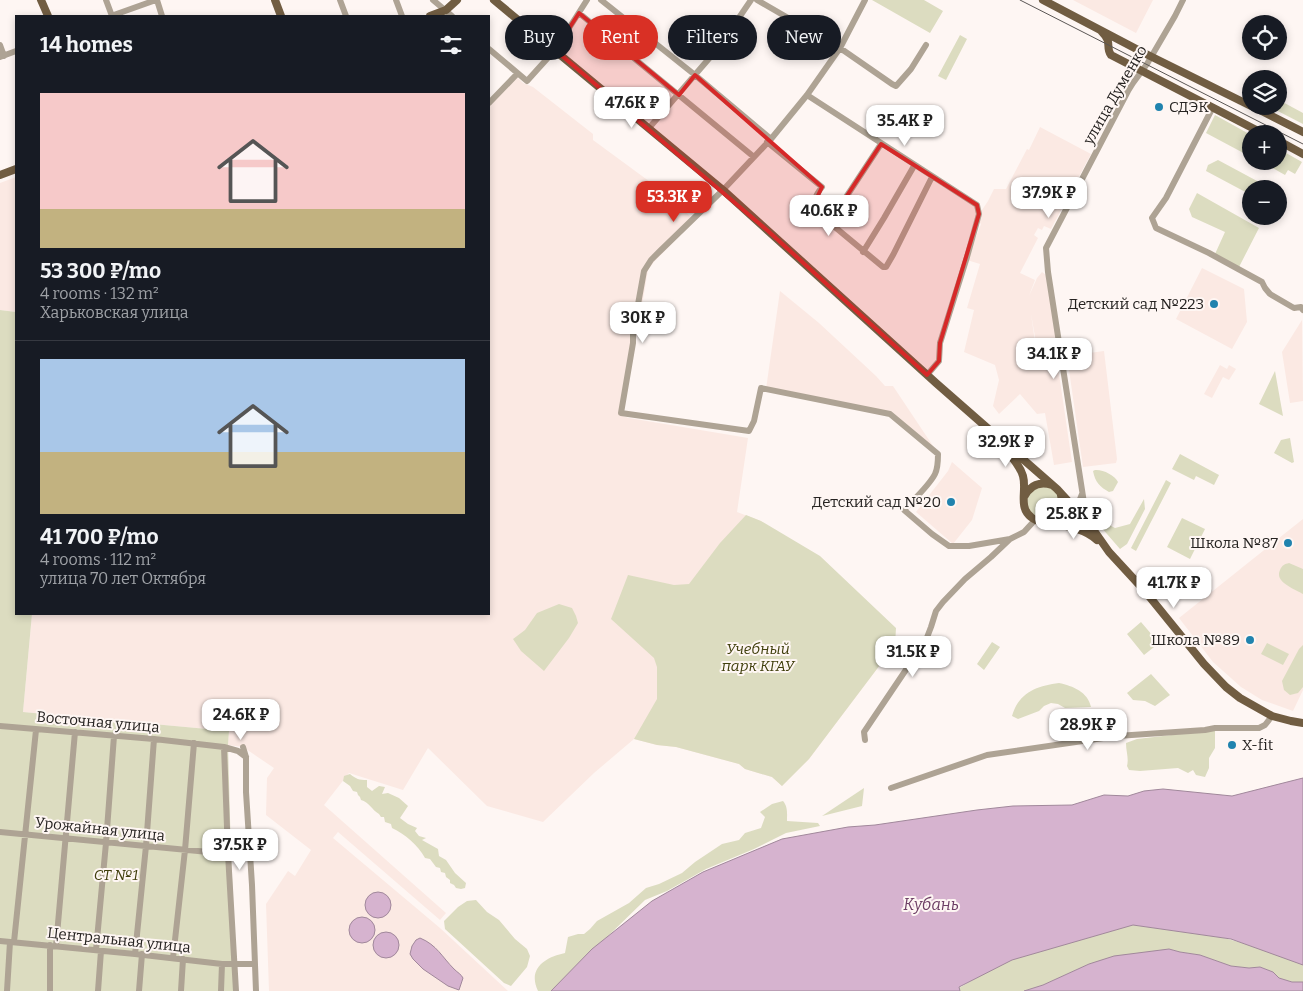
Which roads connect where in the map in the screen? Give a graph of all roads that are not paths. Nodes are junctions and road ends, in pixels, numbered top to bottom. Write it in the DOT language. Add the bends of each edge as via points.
graph roads {
  1 [pos="41,0"];
  2 [pos="106,0"];
  3 [pos="156,0"];
  4 [pos="275,0"];
  5 [pos="340,0"];
  6 [pos="396,0"];
  7 [pos="433,0"];
  8 [pos="457,0"];
  9 [pos="494,0"];
  10 [pos="587,0"];
  11 [pos="601,0"];
  12 [pos="751,0"];
  13 [pos="757,0"];
  14 [pos="865,0"];
  15 [pos="1043,0"];
  16 [pos="1183,0"];
  17 [pos="446,10"];
  18 [pos="579,13"];
  19 [pos="48,15"];
  20 [pos="112,15"];
  21 [pos="115,15"];
  22 [pos="162,15"];
  23 [pos="281,15"];
  24 [pos="346,15"];
  25 [pos="402,15"];
  26 [pos="433,15"];
  27 [pos="451,15"];
  28 [pos="512,15"];
  29 [pos="783,15"];
  30 [pos="573,22"];
  31 [pos="1097,28"];
  32 [pos="1109,44"];
  33 [pos="1128,44"];
  34 [pos="0,45"];
  35 [pos="926,45"];
  36 [pos="841,46"];
  37 [pos="841,49"];
  38 [pos="490,50"];
  39 [pos="15,52"];
  40 [pos="1152,56"];
  41 [pos="2,57"];
  42 [pos="546,60"];
  43 [pos="567,60"];
  44 [pos="832,60"];
  45 [pos="1142,70"];
  46 [pos="516,74"];
  47 [pos="695,75"];
  48 [pos="679,95"];
  49 [pos="807,96"];
  50 [pos="1242,101"];
  51 [pos="490,102"];
  52 [pos="1213,107"];
  53 [pos="1269,115"];
  54 [pos="1247,125"];
  55 [pos="649,128"];
  56 [pos="1303,132"];
  57 [pos="769,140"];
  58 [pos="881,144"];
  59 [pos="1287,146"];
  60 [pos="1303,154"];
  61 [pos="754,157"];
  62 [pos="914,166"];
  63 [pos="15,169"];
  64 [pos="0,175"];
  65 [pos="932,177"];
  66 [pos="724,190"];
  67 [pos="829,223"];
  68 [pos="863,252"];
  69 [pos="1303,310"];
  70 [pos="927,375"];
  71 [pos="994,434"];
  72 [pos="1052,486"];
  73 [pos="1082,494"];
  74 [pos="1064,498"];
  75 [pos="1024,501"];
  76 [pos="1039,521"];
  77 [pos="1088,527"];
  78 [pos="1010,539"];
  79 [pos="1272,716"];
  80 [pos="1303,723"];
  81 [pos="0,726"];
  82 [pos="36,730"];
  83 [pos="75,732"];
  84 [pos="114,736"];
  85 [pos="154,739"];
  86 [pos="865,740"];
  87 [pos="194,743"];
  88 [pos="224,746"];
  89 [pos="243,747"];
  90 [pos="246,757"];
  91 [pos="891,788"];
  92 [pos="0,832"];
  93 [pos="25,834"];
  94 [pos="66,839"];
  95 [pos="106,843"];
  96 [pos="146,846"];
  97 [pos="185,850"];
  98 [pos="228,854"];
  99 [pos="250,856"];
  100 [pos="0,941"];
  101 [pos="12,942"];
  102 [pos="53,946"];
  103 [pos="98,950"];
  104 [pos="138,954"];
  105 [pos="173,958"];
  106 [pos="183,959"];
  107 [pos="222,964"];
  108 [pos="234,964"];
  109 [pos="255,964"];
  110 [pos="7,991"];
  111 [pos="50,991"];
  112 [pos="98,991"];
  113 [pos="139,991"];
  114 [pos="180,991"];
  115 [pos="220,991"];
  116 [pos="236,991"];
  117 [pos="256,991"];
  1 -- 19 [label="main road"];
  2 -- 20 [label="street"];
  3 -- 21 [label="street"];
  3 -- 22 [label="street"];
  4 -- 23 [label="main road"];
  5 -- 24 [label="street"];
  6 -- 25 [label="street"];
  7 -- 17 [label="street"];
  8 -- 17 [label="main road"];
  9 -- 28 [label="main road"];
  10 -- 18 [label="street"];
  11 -- 47 [label="street"];
  12 -- 47 [label="street"];
  13 -- 29 [label="street"];
  14 -- 36 [label="street"];
  15 -- 31 [label="main road"];
  16 -- 40 [label="street, улица Думенко"];
  17 -- 26 [label="main road"];
  17 -- 27 [label="street"];
  18 -- 30 [label="street"];
  18 -- 48 [label="street"];
  31 -- 32 [label="main road" via="1108,38"];
  31 -- 33 [label="main road"];
  32 -- 33 [label="main road" via="1118,41"];
  32 -- 45 [label="main road" via="1111,56"];
  33 -- 40 [label="main road"];
  34 -- 41 [label="street"];
  35 -- 37 [label="street" via="896,86"];
  38 -- 46 [label="street"];
  39 -- 41 [label="street"];
  40 -- 45 [label="street, улица Думенко"];
  40 -- 50 [label="main road"];
  42 -- 46 [label="street" via="527,81"];
  43 -- 55 [label="main road"];
  44 -- 49 [label="street"];
  45 -- 52 [label="main road"];
  45 -- 73 [label="street, улица Думенко" via="1046,248"];
  46 -- 51 [label="street"];
  47 -- 48 [label="street"];
  47 -- 57 [label="street"];
  48 -- 55 [label="street"];
  48 -- 61 [label="street"];
  49 -- 57 [label="street"];
  49 -- 58 [label="street"];
  52 -- 54 [label="main road"];
  52 -- 69 [label="street" via="1166,198 1152,218 1156,228 1262,282 1270,294"];
  53 -- 56 [label="main road"];
  55 -- 66 [label="main road"];
  57 -- 61 [label="street"];
  57 -- 67 [label="street" via="822,187 814,204"];
  58 -- 62 [label="street"];
  58 -- 67 [label="street"];
  59 -- 60 [label="main road"];
  61 -- 66 [label="street"];
  62 -- 65 [label="street"];
  62 -- 68 [label="street"];
  63 -- 64 [label="main road"];
  65 -- 68 [label="street" via="885,268"];
  65 -- 70 [label="street" via="974,202 979,214 940,343 939,360"];
  66 -- 70 [label="main road"];
  66 -- 78 [label="street" via="651,260 644,271 621,412 748,431 754,421 761,388 890,414 938,454 935,474 904,510 949,546"];
  67 -- 68 [label="street"];
  70 -- 71 [label="main road"];
  71 -- 72 [label="main road"];
  71 -- 75 [label="main road" via="1021,470"];
  72 -- 74 [label="main road"];
  72 -- 75 [label="main road" via="1034,485 1027,491"];
  73 -- 74 [label="street" via="1075,502"];
  73 -- 77 [label="street, улица Думенко"];
  74 -- 76 [label="main road" via="1059,513 1052,520"];
  74 -- 77 [label="main road"];
  75 -- 76 [label="main road" via="1029,516"];
  76 -- 77 [label="main road"];
  76 -- 78 [label="street"];
  77 -- 79 [label="main road" via="1226,687"];
  78 -- 86 [label="street" via="964,579 936,611 926,640 864,732"];
  79 -- 80 [label="main road"];
  79 -- 91 [label="street" via="1259,728 1117,736 987,755"];
  81 -- 82 [label="street, Восточная улица"];
  82 -- 83 [label="street, Восточная улица"];
  82 -- 93 [label="street"];
  83 -- 84 [label="street, Восточная улица"];
  83 -- 94 [label="street"];
  84 -- 85 [label="street, Восточная улица"];
  84 -- 95 [label="street"];
  85 -- 87 [label="street, Восточная улица"];
  85 -- 96 [label="street"];
  87 -- 88 [label="street, Восточная улица"];
  87 -- 97 [label="street"];
  88 -- 90 [label="street"];
  88 -- 98 [label="street"];
  89 -- 90 [label="street"];
  90 -- 99 [label="street"];
  92 -- 93 [label="street, Урожайная улица"];
  93 -- 94 [label="street, Урожайная улица"];
  93 -- 101 [label="street"];
  94 -- 95 [label="street, Урожайная улица"];
  94 -- 102 [label="street"];
  95 -- 96 [label="street, Урожайная улица"];
  95 -- 103 [label="street"];
  96 -- 97 [label="street, Урожайная улица"];
  96 -- 104 [label="street"];
  97 -- 98 [label="street, Урожайная улица"];
  97 -- 105 [label="street"];
  98 -- 99 [label="street, Урожайная улица"];
  98 -- 108 [label="street"];
  99 -- 109 [label="street"];
  100 -- 101 [label="street, Центральная улица"];
  101 -- 102 [label="street, Центральная улица"];
  101 -- 110 [label="street"];
  102 -- 103 [label="street, Центральная улица"];
  102 -- 111 [label="street"];
  103 -- 104 [label="street, Центральная улица"];
  103 -- 112 [label="street"];
  104 -- 105 [label="street, Центральная улица"];
  104 -- 113 [label="street"];
  105 -- 106 [label="street, Центральная улица"];
  106 -- 107 [label="street, Центральная улица"];
  106 -- 114 [label="street"];
  107 -- 108 [label="street, Центральная улица"];
  107 -- 115 [label="street"];
  108 -- 109 [label="street, Центральная улица"];
  108 -- 116 [label="street"];
  109 -- 117 [label="street"];
}
